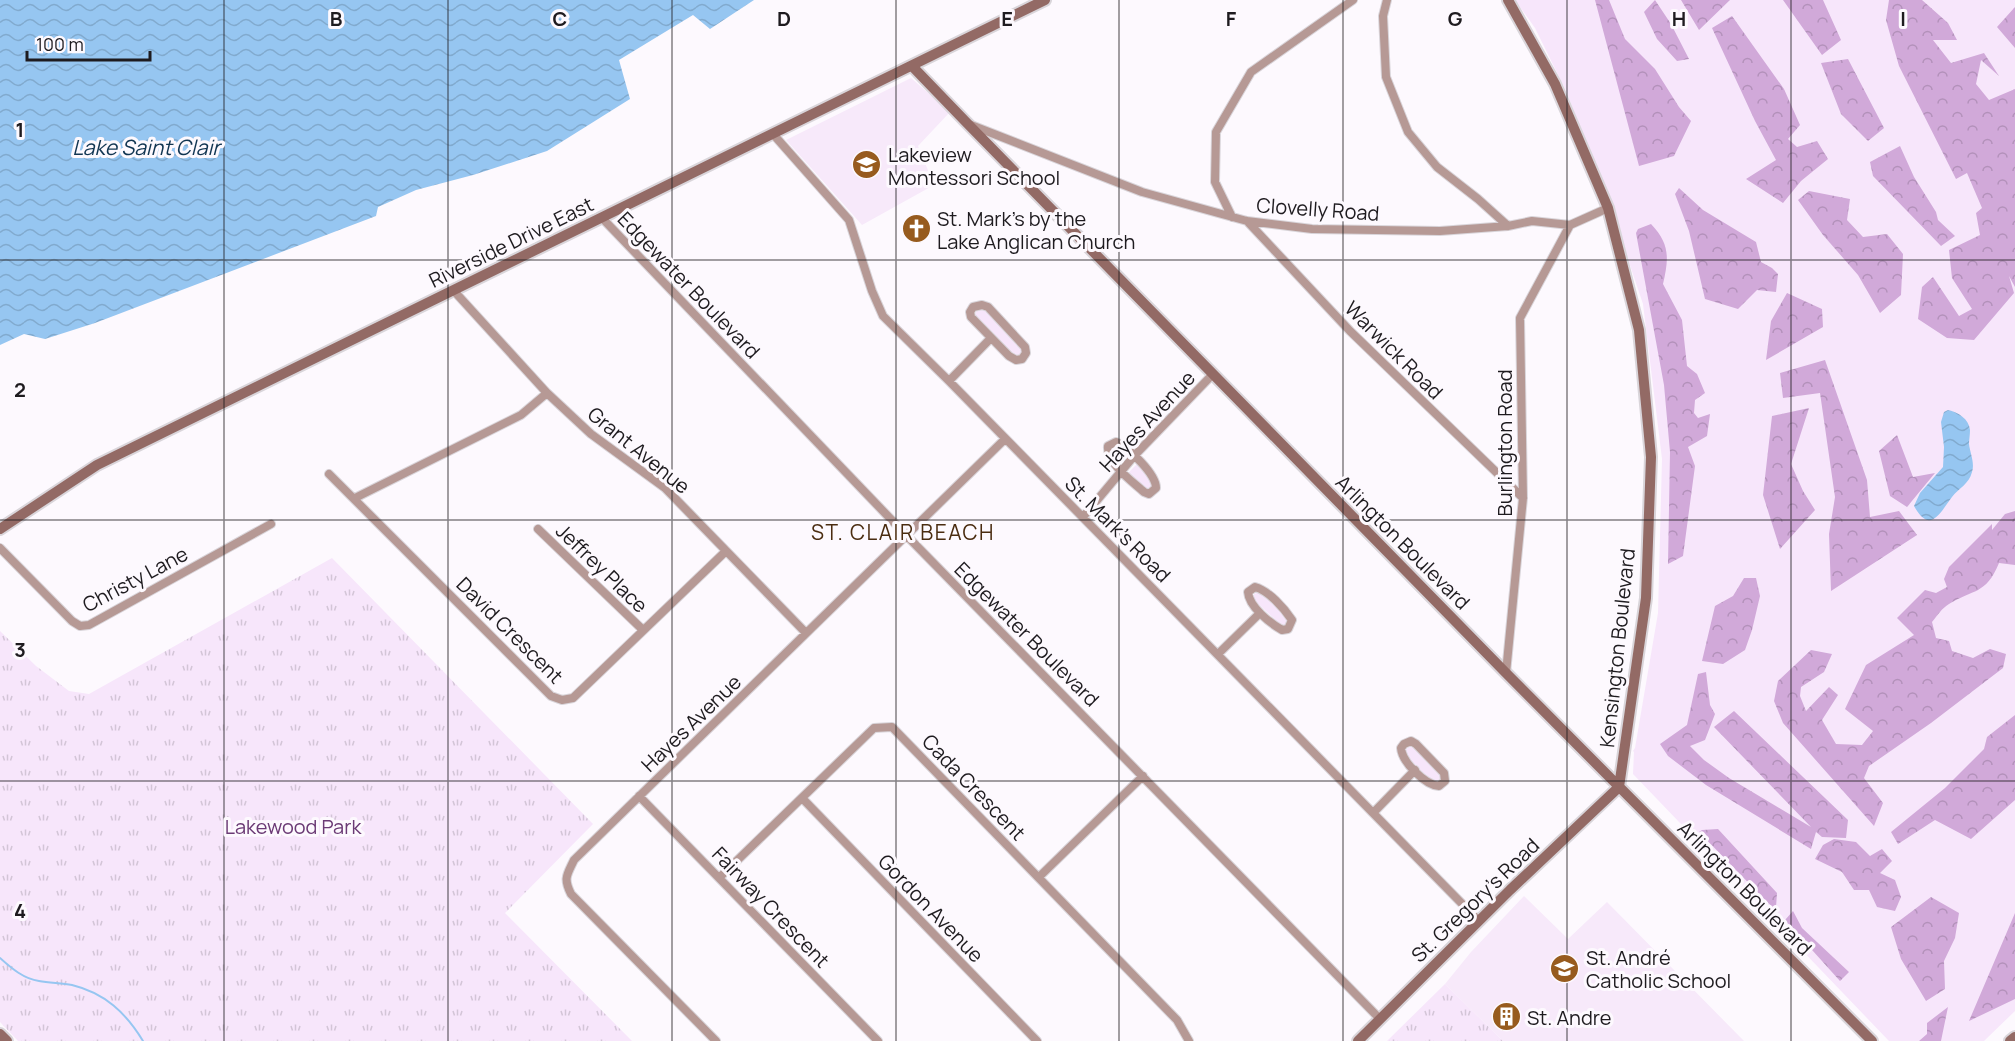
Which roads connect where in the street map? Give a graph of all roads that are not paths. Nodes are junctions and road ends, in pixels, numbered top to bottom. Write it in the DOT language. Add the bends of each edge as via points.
graph roads {
  1 [pos="1045,0"];
  2 [pos="1353,0"];
  3 [pos="1508,0"];
  4 [pos="1384,2"];
  5 [pos="912,66"];
  6 [pos="966,122"];
  7 [pos="773,134"];
  8 [pos="1608,208"];
  9 [pos="1232,217"];
  10 [pos="602,218"];
  11 [pos="1247,221"];
  12 [pos="1570,225"];
  13 [pos="1508,226"];
  14 [pos="454,291"];
  15 [pos="991,338"];
  16 [pos="1213,374"];
  17 [pos="949,381"];
  18 [pos="547,393"];
  19 [pos="1005,439"];
  20 [pos="1134,456"];
  21 [pos="1122,471"];
  22 [pos="329,474"];
  23 [pos="355,498"];
  24 [pos="1523,498"];
  25 [pos="1083,517"];
  26 [pos="271,524"];
  27 [pos="0,529"];
  28 [pos="538,530"];
  29 [pos="906,535"];
  30 [pos="0,548"];
  31 [pos="726,551"];
  32 [pos="1260,613"];
  33 [pos="643,630"];
  34 [pos="806,633"];
  35 [pos="1218,654"];
  36 [pos="1506,673"];
  37 [pos="1415,770"];
  38 [pos="1143,776"];
  39 [pos="1619,787"];
  40 [pos="639,796"];
  41 [pos="801,798"];
  42 [pos="1373,813"];
  43 [pos="720,877"];
  44 [pos="1039,877"];
  45 [pos="1479,921"];
  46 [pos="1380,1019"];
  47 [pos="0,1034"];
  48 [pos="2015,1036"];
  49 [pos="7,1041"];
  50 [pos="716,1041"];
  51 [pos="878,1041"];
  52 [pos="1037,1041"];
  53 [pos="1190,1041"];
  54 [pos="1358,1041"];
  55 [pos="1872,1041"];
  56 [pos="2010,1041"];
  1 -- 5 [label="street, Riverside Drive East"];
  2 -- 9 [label="street" via="1251,72 1216,132 1215,182"];
  3 -- 8 [label="street, Kensington Boulevard" via="1555,84"];
  4 -- 13 [label="street" via="1386,77 1408,132 1437,167"];
  5 -- 6 [label="street, Arlington Boulevard"];
  5 -- 7 [label="street, Riverside Drive East"];
  6 -- 9 [label="street, Clovelly Road" via="1142,192"];
  6 -- 16 [label="street, Arlington Boulevard"];
  7 -- 10 [label="street, Riverside Drive East"];
  7 -- 17 [label="street, St. Mark's Road" via="849,220 883,316"];
  8 -- 12 [label="street"];
  8 -- 39 [label="street, Kensington Boulevard" via="1639,330 1651,457 1646,598"];
  9 -- 11 [label="street, Clovelly Road"];
  10 -- 14 [label="street, Riverside Drive East"];
  10 -- 29 [label="street, Edgewater Boulevard"];
  11 -- 13 [label="street, Clovelly Road" via="1312,229 1440,231"];
  11 -- 24 [label="street, Warwick Road" via="1350,331"];
  12 -- 13 [label="street, Clovelly Road" via="1532,221"];
  12 -- 24 [label="street, Burlington Road" via="1520,318"];
  14 -- 18 [label="street, Grant Avenue"];
  14 -- 27 [label="street, Riverside Drive East" via="97,465"];
  15 -- 15 [label="street" via="1016,360 1025,356 1025,347 988,307 975,306 970,314"];
  15 -- 17 [label="street"];
  16 -- 20 [label="street, Hayes Avenue"];
  16 -- 36 [label="street, Arlington Boulevard"];
  17 -- 19 [label="street, St. Mark's Road"];
  18 -- 23 [label="street" via="521,415"];
  18 -- 31 [label="street, Grant Avenue" via="591,434 665,489"];
  19 -- 25 [label="street, St. Mark's Road"];
  19 -- 29 [label="street, Hayes Avenue"];
  20 -- 21 [label="street, Hayes Avenue"];
  20 -- 21 [label="street" via="1116,442 1108,446 1110,456"];
  20 -- 21 [label="street" via="1154,478 1156,488 1149,494 1144,492"];
  21 -- 25 [label="street, Hayes Avenue"];
  22 -- 23 [label="street, David Crescent"];
  23 -- 33 [label="street, David Crescent" via="557,699 573,698"];
  24 -- 36 [label="street, Burlington Road"];
  25 -- 35 [label="street, St. Mark's Road"];
  26 -- 30 [label="street, Christy Lane" via="89,625 80,626"];
  28 -- 33 [label="street, Jeffrey Place"];
  29 -- 34 [label="street, Hayes Avenue"];
  29 -- 38 [label="street, Edgewater Boulevard"];
  31 -- 33 [label="street, David Crescent"];
  31 -- 34 [label="street, Grant Avenue"];
  32 -- 32 [label="street" via="1282,630 1291,625 1287,614 1255,587 1248,597"];
  32 -- 35 [label="street"];
  34 -- 40 [label="street, Hayes Avenue"];
  35 -- 42 [label="street, St. Mark's Road"];
  36 -- 39 [label="street, Arlington Boulevard"];
  37 -- 37 [label="street" via="1435,786 1444,781 1444,773 1426,754 1416,744 1407,742 1401,752"];
  37 -- 42 [label="street"];
  38 -- 44 [label="street"];
  38 -- 46 [label="street, Edgewater Boulevard"];
  39 -- 45 [label="street, St. Gregory's Road"];
  39 -- 55 [label="street, Arlington Boulevard"];
  40 -- 43 [label="street, Fairway Crescent"];
  40 -- 50 [label="street, Hayes Avenue" via="574,860 565,883 571,894"];
  41 -- 43 [label="street, Cada Crescent"];
  41 -- 44 [label="street, Cada Crescent" via="874,729 892,727"];
  41 -- 52 [label="street, Gordon Avenue"];
  42 -- 45 [label="street, St. Mark's Road"];
  43 -- 51 [label="street, Fairway Crescent"];
  44 -- 53 [label="street, Cada Crescent" via="1177,1020"];
  45 -- 46 [label="street, St. Gregory's Road"];
  46 -- 54 [label="street, St. Gregory's Road"];
  47 -- 49 [label="street"];
  48 -- 56 [label="street"];
}
